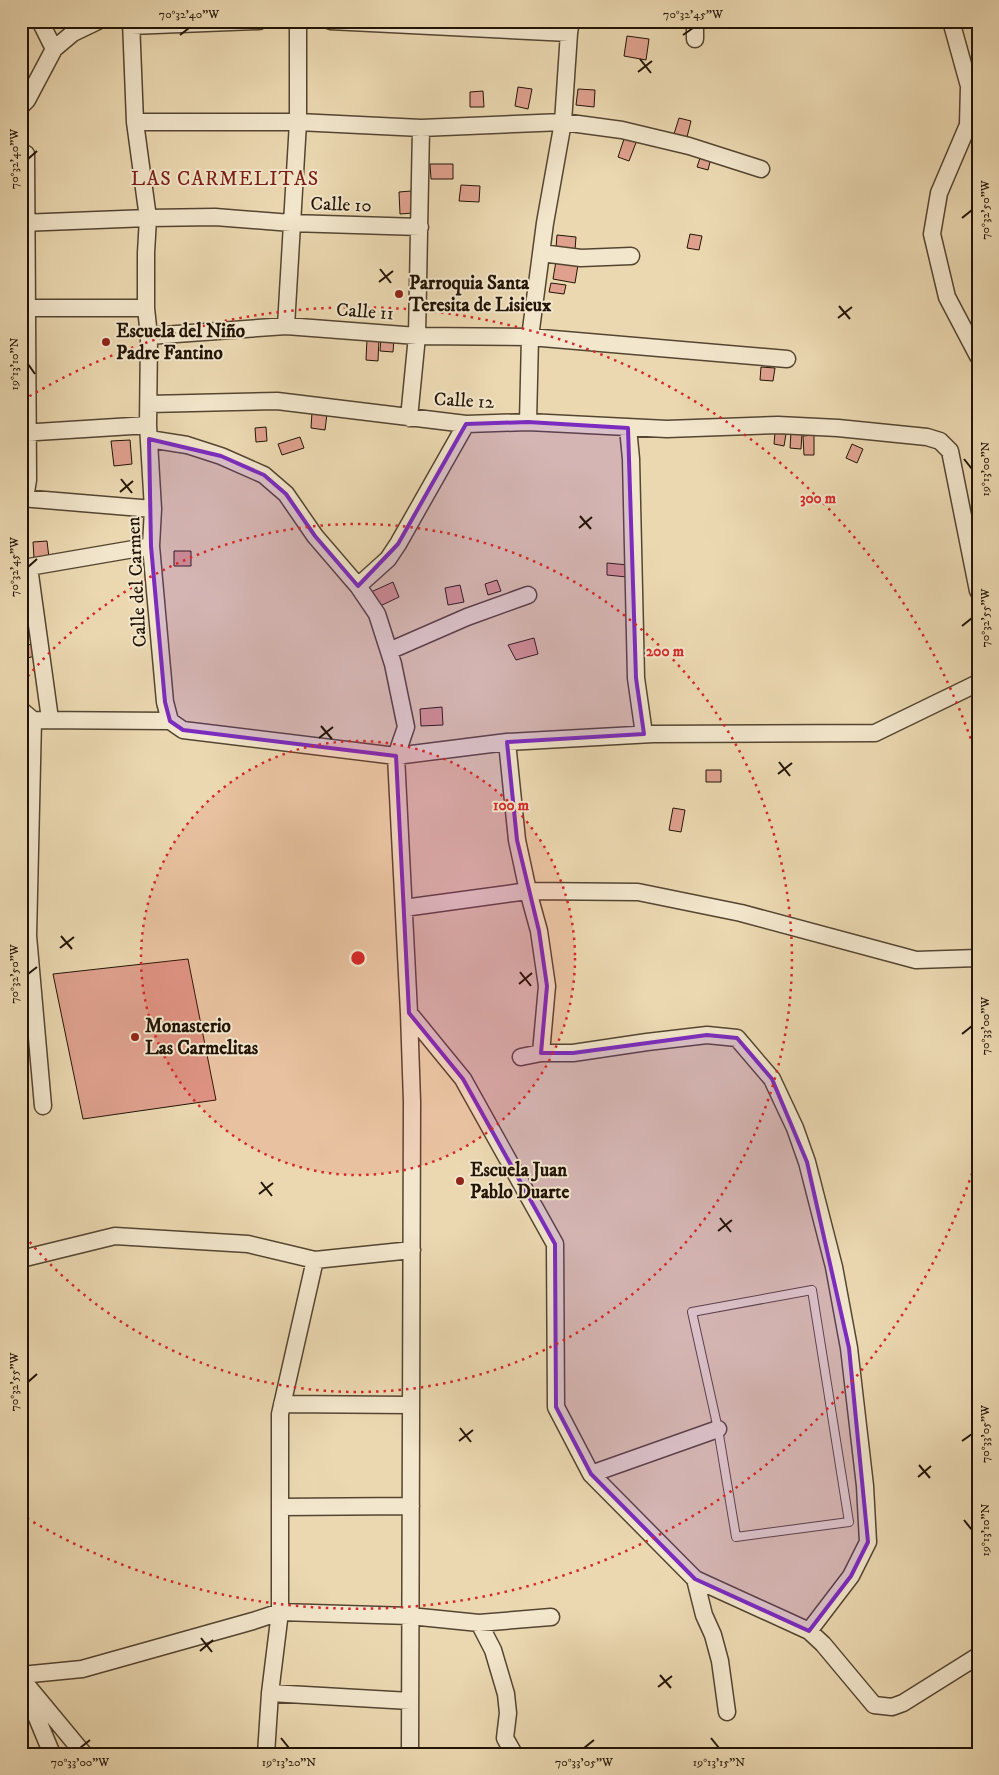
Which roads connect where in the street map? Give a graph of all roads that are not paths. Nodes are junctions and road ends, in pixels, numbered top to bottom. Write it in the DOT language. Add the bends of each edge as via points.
graph roads {
  1 [pos="40,21"];
  2 [pos="98,21"];
  3 [pos="259,21"];
  4 [pos="298,21"];
  5 [pos="330,21"];
  6 [pos="695,21"];
  7 [pos="953,22"];
  8 [pos="131,24"];
  9 [pos="570,27"];
  10 [pos="695,40"];
  11 [pos="54,49"];
  12 [pos="21,106"];
  13 [pos="135,122"];
  14 [pos="298,122"];
  15 [pos="563,122"];
  16 [pos="421,128"];
  17 [pos="26,154"];
  18 [pos="761,169"];
  19 [pos="148,218"];
  20 [pos="24,223"];
  21 [pos="291,223"];
  22 [pos="420,227"];
  23 [pos="541,253"];
  24 [pos="631,256"];
  25 [pos="24,308"];
  26 [pos="146,308"];
  27 [pos="286,326"];
  28 [pos="149,336"];
  29 [pos="417,336"];
  30 [pos="530,337"];
  31 [pos="978,356"];
  32 [pos="787,358"];
  33 [pos="149,404"];
  34 [pos="409,418"];
  35 [pos="528,422"];
  36 [pos="466,424"];
  37 [pos="628,428"];
  38 [pos="149,432"];
  39 [pos="24,433"];
  40 [pos="23,498"];
  41 [pos="154,509"];
  42 [pos="152,546"];
  43 [pos="25,568"];
  44 [pos="358,586"];
  45 [pos="978,591"];
  46 [pos="528,595"];
  47 [pos="389,651"];
  48 [pos="978,683"];
  49 [pos="27,715"];
  50 [pos="50,719"];
  51 [pos="170,721"];
  52 [pos="644,734"];
  53 [pos="507,742"];
  54 [pos="396,756"];
  55 [pos="528,891"];
  56 [pos="404,908"];
  57 [pos="978,958"];
  58 [pos="409,1013"];
  59 [pos="541,1053"];
  60 [pos="521,1058"];
  61 [pos="43,1106"];
  62 [pos="412,1250"];
  63 [pos="21,1260"];
  64 [pos="315,1260"];
  65 [pos="282,1404"];
  66 [pos="411,1405"];
  67 [pos="718,1429"];
  68 [pos="591,1474"];
  69 [pos="411,1506"];
  70 [pos="280,1507"];
  71 [pos="695,1579"];
  72 [pos="280,1612"];
  73 [pos="410,1616"];
  74 [pos="551,1617"];
  75 [pos="478,1623"];
  76 [pos="809,1631"];
  77 [pos="978,1656"];
  78 [pos="21,1678"];
  79 [pos="270,1693"];
  80 [pos="410,1701"];
  81 [pos="727,1712"];
  82 [pos="52,1754"];
  83 [pos="84,1754"];
  84 [pos="266,1754"];
  85 [pos="410,1754"];
  86 [pos="514,1754"];
  1 -- 11 [label="street"];
  2 -- 11 [label="street" via="73,33"];
  3 -- 8 [label="street"];
  4 -- 14 [label="street"];
  5 -- 9 [label="street"];
  6 -- 10 [label="street"];
  7 -- 31 [label="street" via="969,86 968,125 939,193 932,234 947,297"];
  8 -- 13 [label="street, Calle del Carmen"];
  9 -- 15 [label="street"];
  11 -- 12 [label="street" via="28,100"];
  13 -- 14 [label="street"];
  13 -- 19 [label="street, Calle del Carmen"];
  14 -- 16 [label="street"];
  14 -- 21 [label="street"];
  15 -- 16 [label="street"];
  15 -- 18 [label="street" via="622,130 689,146"];
  15 -- 23 [label="street"];
  16 -- 22 [label="street"];
  17 -- 20 [label="street"];
  19 -- 20 [label="street, Calle 10"];
  19 -- 21 [label="street, Calle 10" via="215,217"];
  19 -- 26 [label="street, Calle del Carmen"];
  20 -- 25 [label="street"];
  21 -- 22 [label="street, Calle 10"];
  21 -- 27 [label="street"];
  22 -- 29 [label="street"];
  23 -- 24 [label="street" via="581,258"];
  23 -- 30 [label="street"];
  25 -- 26 [label="street"];
  25 -- 39 [label="street"];
  26 -- 28 [label="street, Calle del Carmen"];
  27 -- 28 [label="street, Calle 11"];
  27 -- 29 [label="street, Calle 11"];
  28 -- 33 [label="street, Calle del Carmen"];
  29 -- 30 [label="street, Calle 11"];
  29 -- 34 [label="street"];
  30 -- 32 [label="street, Calle 11"];
  30 -- 35 [label="street"];
  33 -- 34 [label="street, Calle 12" via="277,401"];
  33 -- 38 [label="street, Calle del Carmen"];
  34 -- 36 [label="street, Calle 12"];
  35 -- 36 [label="street, Calle 12"];
  35 -- 37 [label="street, Calle 12"];
  36 -- 44 [label="street" via="388,559"];
  37 -- 45 [label="street, Calle 12" via="778,426 878,432 940,441 950,451"];
  37 -- 52 [label="street" via="636,678"];
  38 -- 39 [label="street"];
  38 -- 41 [label="street, Calle del Carmen"];
  38 -- 44 [label="street" via="264,474 286,494 315,536"];
  39 -- 40 [label="street" via="28,480"];
  40 -- 41 [label="street"];
  41 -- 42 [label="street, Calle del Carmen"];
  42 -- 43 [label="street"];
  42 -- 51 [label="street, Calle del Carmen" via="165,702"];
  43 -- 50 [label="street"];
  44 -- 47 [label="street" via="377,614"];
  46 -- 47 [label="street"];
  47 -- 54 [label="street" via="406,727"];
  48 -- 52 [label="street" via="875,733"];
  49 -- 50 [label="street"];
  49 -- 61 [label="street" via="28,936"];
  50 -- 51 [label="street"];
  51 -- 54 [label="street" via="183,730"];
  52 -- 53 [label="street"];
  53 -- 54 [label="street"];
  53 -- 55 [label="street" via="517,840"];
  54 -- 56 [label="street"];
  55 -- 56 [label="street"];
  55 -- 57 [label="street" via="638,892 741,913 916,960"];
  55 -- 59 [label="street" via="539,931 547,986"];
  56 -- 58 [label="street"];
  58 -- 62 [label="street"];
  58 -- 68 [label="street" via="463,1080 556,1244 556,1407"];
  59 -- 60 [label="street"];
  59 -- 76 [label="street" via="573,1054 707,1035 737,1038 772,1078 807,1162 834,1267 849,1348 868,1542 850,1576"];
  62 -- 64 [label="street"];
  62 -- 66 [label="street"];
  63 -- 64 [label="street" via="115,1236 248,1244"];
  64 -- 65 [label="street"];
  65 -- 66 [label="street"];
  65 -- 70 [label="street"];
  66 -- 69 [label="street"];
  67 -- 67 [label="lane" via="736,1537 849,1522 812,1290 692,1312"];
  67 -- 68 [label="street"];
  68 -- 71 [label="street"];
  69 -- 70 [label="street"];
  69 -- 73 [label="street"];
  70 -- 72 [label="street"];
  71 -- 76 [label="street"];
  71 -- 81 [label="street" via="720,1662"];
  72 -- 73 [label="street"];
  72 -- 78 [label="street" via="82,1668"];
  72 -- 79 [label="street"];
  73 -- 75 [label="street"];
  73 -- 80 [label="street"];
  74 -- 75 [label="street"];
  75 -- 86 [label="street" via="492,1650 506,1694 505,1738"];
  76 -- 77 [label="street" via="874,1705 892,1708"];
  78 -- 82 [label="street"];
  78 -- 83 [label="street"];
  79 -- 80 [label="street"];
  79 -- 84 [label="street"];
  80 -- 85 [label="street"];
}
